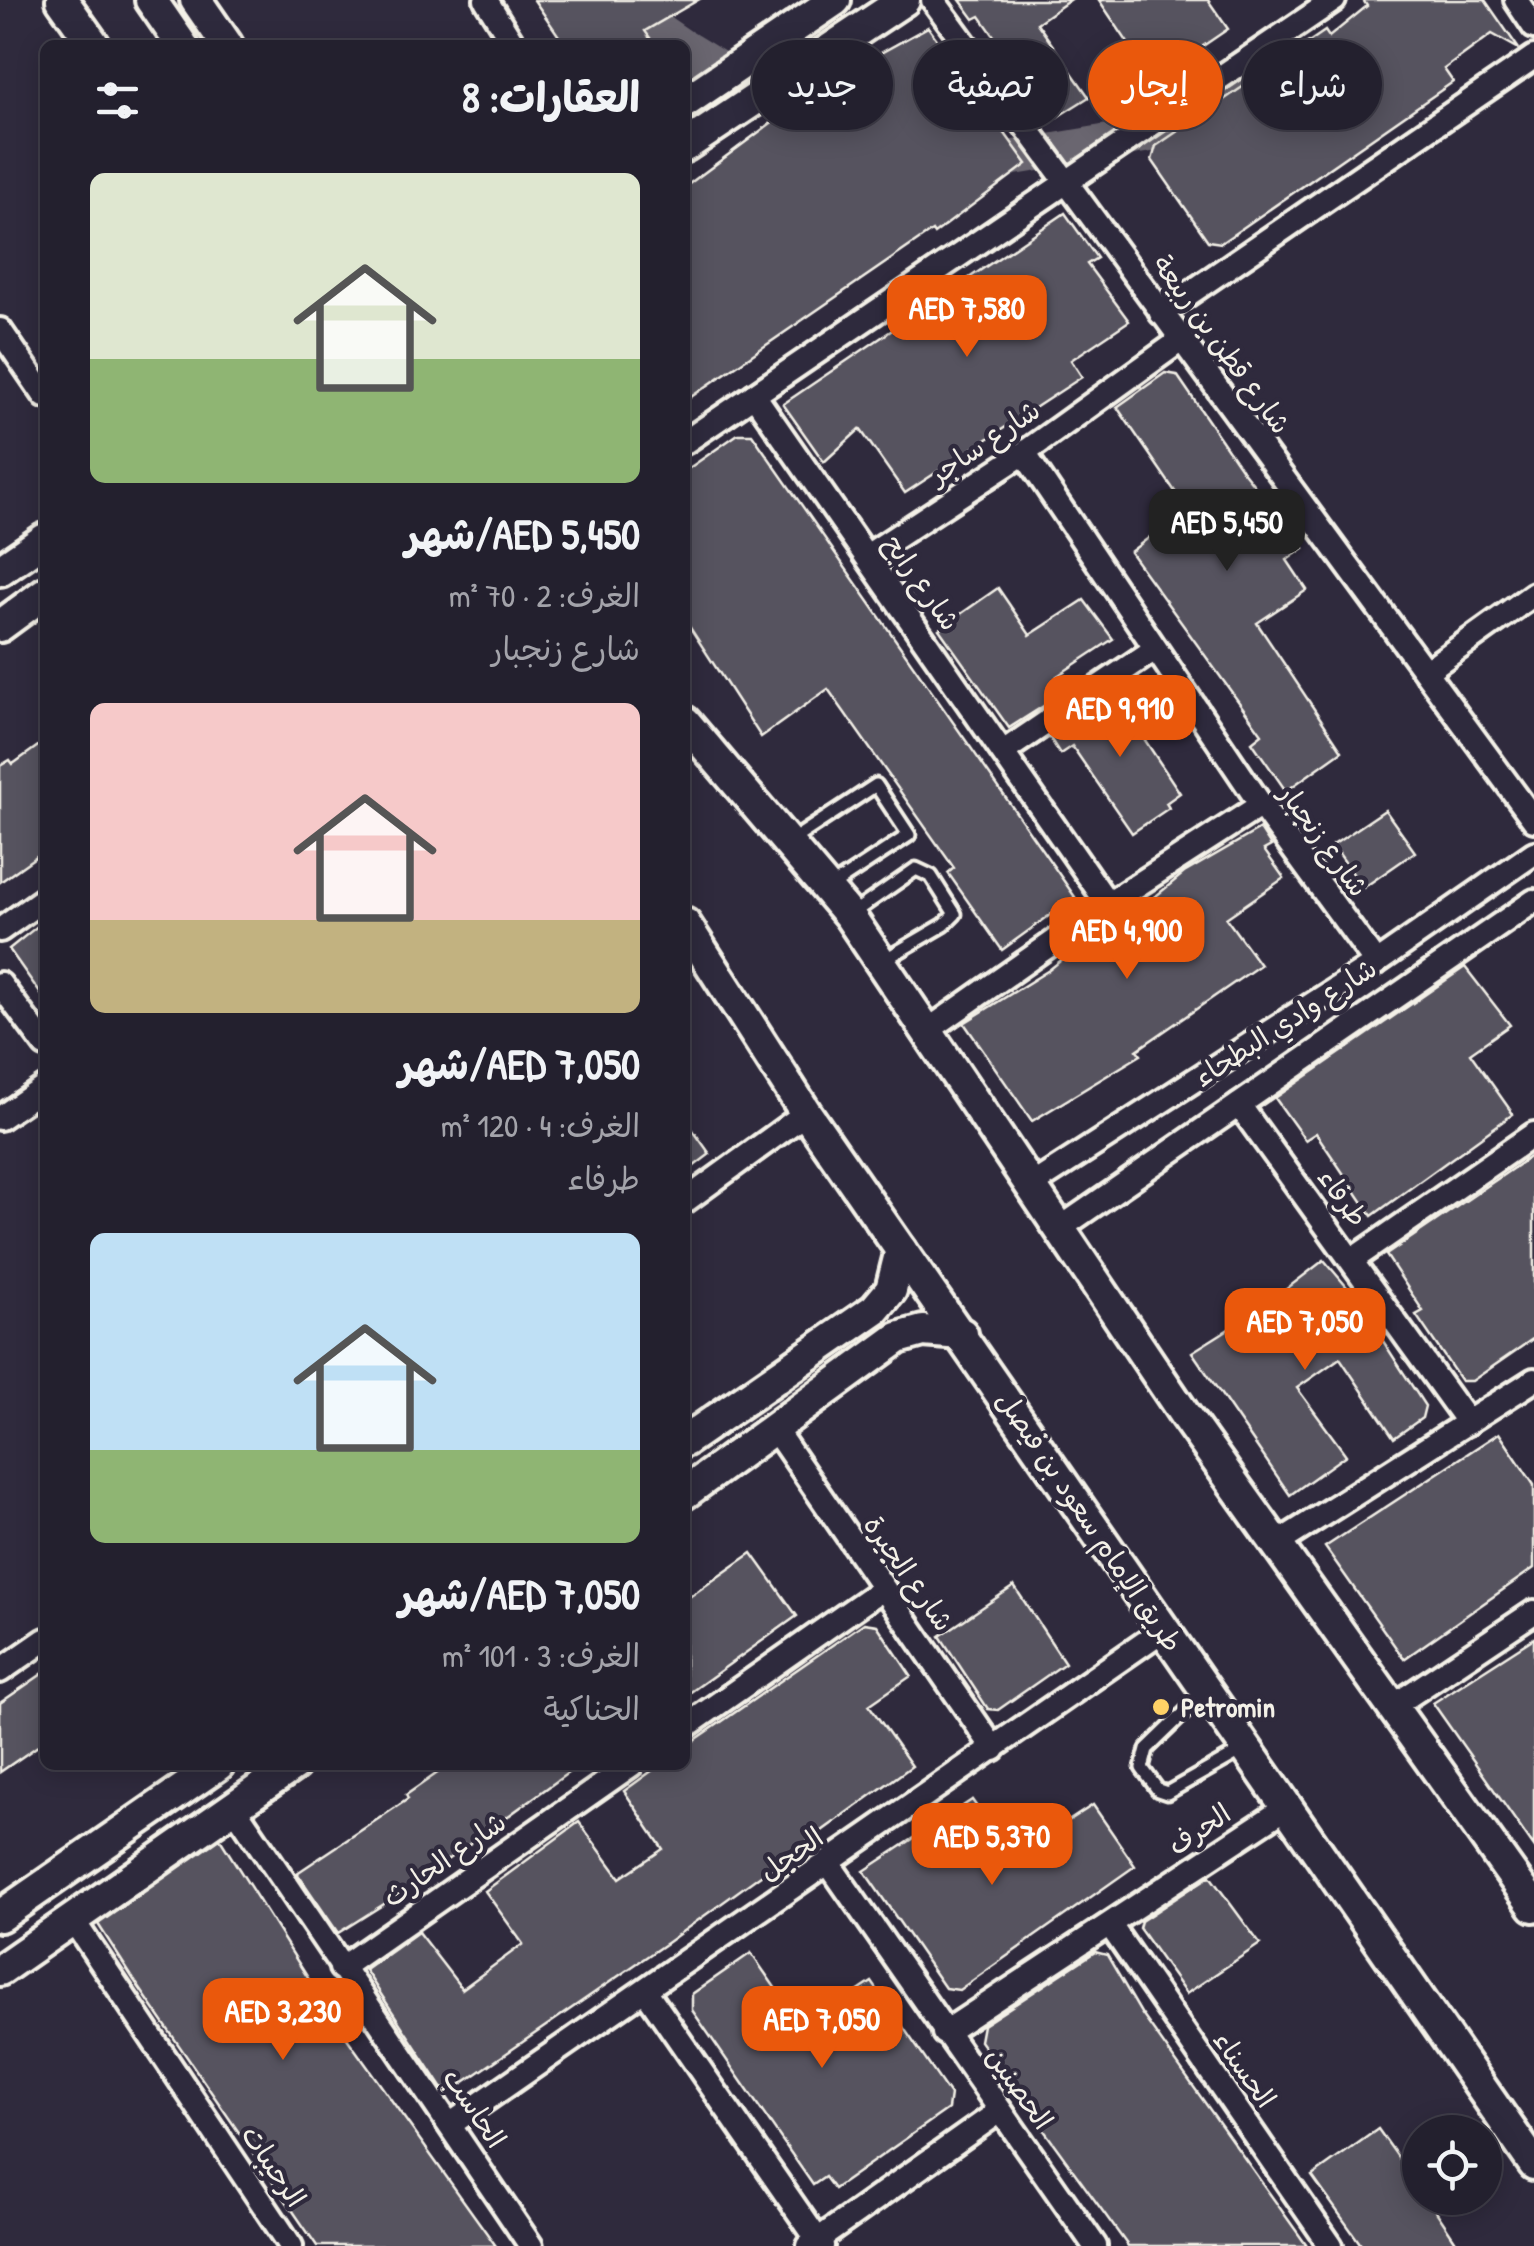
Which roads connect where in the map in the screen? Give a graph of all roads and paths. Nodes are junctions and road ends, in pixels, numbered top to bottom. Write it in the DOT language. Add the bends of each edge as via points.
graph roads {
  1 [pos="62,0"];
  2 [pos="151,0"];
  3 [pos="196,0"];
  4 [pos="486,0"];
  5 [pos="834,0"];
  6 [pos="904,0"];
  7 [pos="933,0"];
  8 [pos="1334,0"];
  9 [pos="1516,0"];
  10 [pos="1534,28"];
  11 [pos="90,40"];
  12 [pos="179,40"];
  13 [pos="224,40"];
  14 [pos="511,40"];
  15 [pos="1534,56"];
  16 [pos="690,99"];
  17 [pos="690,143"];
  18 [pos="1069,184"];
  19 [pos="1161,313"];
  20 [pos="0,330"];
  21 [pos="1181,340"];
  22 [pos="40,389"];
  23 [pos="754,395"];
  24 [pos="690,439"];
  25 [pos="1024,453"];
  26 [pos="40,542"];
  27 [pos="868,556"];
  28 [pos="0,570"];
  29 [pos="1534,594"];
  30 [pos="40,597"];
  31 [pos="0,626"];
  32 [pos="1155,649"];
  33 [pos="1428,670"];
  34 [pos="690,728"];
  35 [pos="1003,752"];
  36 [pos="1261,805"];
  37 [pos="1534,820"];
  38 [pos="788,843"];
  39 [pos="1534,853"];
  40 [pos="827,889"];
  41 [pos="1534,901"];
  42 [pos="40,902"];
  43 [pos="1108,904"];
  44 [pos="850,916"];
  45 [pos="0,930"];
  46 [pos="690,932"];
  47 [pos="880,962"];
  48 [pos="1376,963"];
  49 [pos="0,984"];
  50 [pos="927,1031"];
  51 [pos="40,1038"];
  52 [pos="40,1090"];
  53 [pos="1239,1104"];
  54 [pos="806,1113"];
  55 [pos="0,1118"];
  56 [pos="1534,1134"];
  57 [pos="1032,1186"];
  58 [pos="690,1197"];
  59 [pos="1062,1226"];
  60 [pos="901,1250"];
  61 [pos="1352,1260"];
  62 [pos="962,1334"];
  63 [pos="1534,1380"];
  64 [pos="1468,1423"];
  65 [pos="775,1430"];
  66 [pos="690,1438"];
  67 [pos="690,1490"];
  68 [pos="1274,1545"];
  69 [pos="882,1588"];
  70 [pos="1534,1612"];
  71 [pos="1163,1630"];
  72 [pos="40,1643"];
  73 [pos="0,1671"];
  74 [pos="1206,1692"];
  75 [pos="1392,1706"];
  76 [pos="690,1723"];
  77 [pos="1246,1748"];
  78 [pos="994,1749"];
  79 [pos="211,1770"];
  80 [pos="287,1770"];
  81 [pos="623,1770"];
  82 [pos="234,1807"];
  83 [pos="1286,1807"];
  84 [pos="829,1864"];
  85 [pos="38,1889"];
  86 [pos="1534,1906"];
  87 [pos="0,1916"];
  88 [pos="68,1923"];
  89 [pos="1110,1925"];
  90 [pos="341,1968"];
  91 [pos="0,1970"];
  92 [pos="647,1993"];
  93 [pos="944,2033"];
  94 [pos="1000,2111"];
  95 [pos="451,2124"];
  96 [pos="1534,2164"];
  97 [pos="816,2244"];
  98 [pos="291,2246"];
  99 [pos="531,2246"];
  100 [pos="1095,2246"];
  101 [pos="1331,2246"];
  1 -- 11 [label="main road"];
  2 -- 12 [label="main road"];
  3 -- 13 [label="main road"];
  4 -- 14 [label="street"];
  5 -- 16 [label="main road"];
  6 -- 17 [label="main road"];
  7 -- 18 [label="street, شارع قطن بن ربيعة"];
  8 -- 18 [label="street"];
  9 -- 10 [label="street"];
  15 -- 19 [label="street"];
  18 -- 19 [label="street, شارع قطن بن ربيعة"];
  18 -- 23 [label="street"];
  19 -- 21 [label="street, شارع قطن بن ربيعة"];
  20 -- 22 [label="street"];
  21 -- 25 [label="street, شارع ساجر"];
  21 -- 33 [label="street, شارع قطن بن ربيعة"];
  23 -- 24 [label="street"];
  23 -- 27 [label="street, شارع رابح"];
  25 -- 27 [label="street, شارع ساجر"];
  25 -- 32 [label="street, شارع زنجبار"];
  26 -- 28 [label="main road"];
  27 -- 35 [label="street, شارع رابح"];
  29 -- 33 [label="street"];
  30 -- 31 [label="main road"];
  32 -- 35 [label="street"];
  32 -- 36 [label="street, شارع زنجبار"];
  33 -- 37 [label="street, شارع قطن بن ربيعة"];
  34 -- 38 [label="main road"];
  35 -- 43 [label="street, شارع رابح"];
  36 -- 43 [label="street"];
  36 -- 48 [label="street, شارع زنجبار"];
  38 -- 40 [label="main road"];
  38 -- 40 [label="lane" via="876,785 909,835"];
  39 -- 48 [label="street, شارع وادي البطحاء"];
  40 -- 44 [label="main road"];
  41 -- 53 [label="street, شارع وادي البطحاء"];
  42 -- 45 [label="street"];
  43 -- 50 [label="street"];
  44 -- 47 [label="main road"];
  44 -- 47 [label="lane" via="916,869 931,876 955,914"];
  46 -- 54 [label="main road, طريق الإمام سعود بن فيصل"];
  47 -- 50 [label="main road"];
  48 -- 57 [label="street, شارع وادي البطحاء"];
  49 -- 51 [label="street"];
  50 -- 57 [label="main road"];
  52 -- 55 [label="street"];
  53 -- 59 [label="street, شارع وادي البطحاء"];
  53 -- 61 [label="street, طرفاء"];
  54 -- 58 [label="street"];
  54 -- 60 [label="main road, طريق الإمام سعود بن فيصل"];
  56 -- 61 [label="street"];
  57 -- 59 [label="main road"];
  59 -- 68 [label="main road"];
  60 -- 62 [label="main road, طريق الإمام سعود بن فيصل"];
  60 -- 66 [label="main road" via="891,1290 875,1309"];
  61 -- 64 [label="street, طرفاء"];
  62 -- 65 [label="main road" via="923,1331 898,1338"];
  62 -- 71 [label="main road, طريق الإمام سعود بن فيصل"];
  63 -- 64 [label="street"];
  64 -- 68 [label="street"];
  65 -- 67 [label="main road"];
  65 -- 69 [label="street, شارع الجيرة"];
  68 -- 75 [label="main road"];
  69 -- 76 [label="street"];
  69 -- 78 [label="street, شارع الجيرة"];
  70 -- 75 [label="street"];
  71 -- 74 [label="main road, طريق الإمام سعود بن فيصل"];
  71 -- 78 [label="street, الحجل"];
  72 -- 73 [label="street"];
  74 -- 77 [label="main road, طريق الإمام سعود بن فيصل"];
  74 -- 77 [label="lane" via="1147,1750 1142,1768 1167,1793"];
  75 -- 86 [label="main road"];
  77 -- 83 [label="main road, طريق الإمام سعود بن فيصل"];
  78 -- 84 [label="street, الحجل"];
  79 -- 85 [label="main road"];
  80 -- 82 [label="main road"];
  81 -- 90 [label="street, شارع الحارث"];
  82 -- 88 [label="main road"];
  82 -- 90 [label="street, الحاسب"];
  83 -- 89 [label="street, الحرف"];
  83 -- 96 [label="main road, طريق الإمام سعود بن فيصل"];
  84 -- 92 [label="street, الحجل"];
  84 -- 93 [label="street, الحصنين"];
  85 -- 87 [label="main road"];
  85 -- 88 [label="main road"];
  88 -- 91 [label="main road"];
  88 -- 98 [label="street, الرحيبات"];
  89 -- 93 [label="street, الحرف"];
  89 -- 101 [label="street, الحسناء"];
  90 -- 95 [label="street, الحاسب"];
  92 -- 95 [label="street, الحجل"];
  92 -- 97 [label="street"];
  93 -- 94 [label="street, الحصنين"];
  94 -- 97 [label="street"];
  94 -- 100 [label="street, الحصنين"];
  95 -- 99 [label="street, الحاسب"];
}
